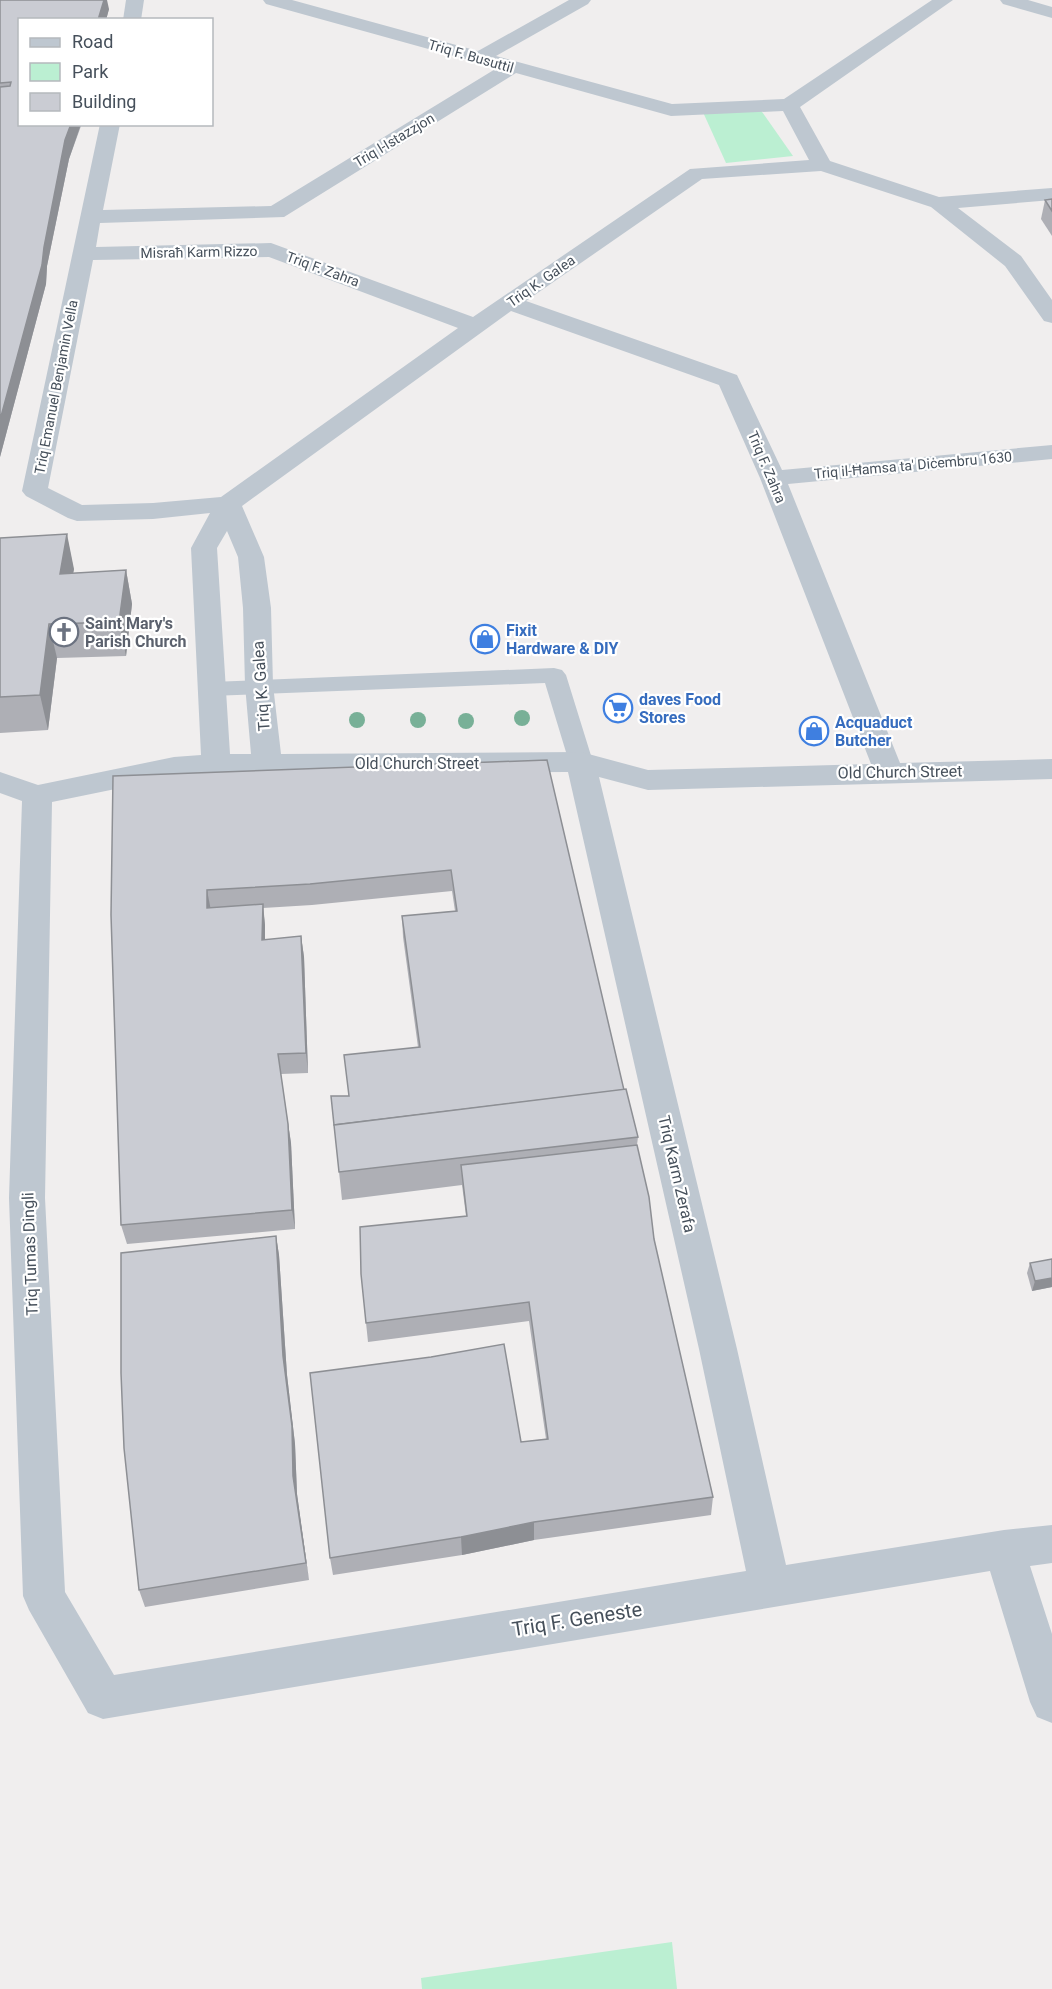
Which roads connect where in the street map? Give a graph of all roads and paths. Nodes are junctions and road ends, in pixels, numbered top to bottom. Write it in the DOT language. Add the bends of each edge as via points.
graph roads {
  1 [pos="135,0"];
  2 [pos="272,0"];
  3 [pos="582,0"];
  4 [pos="944,0"];
  5 [pos="1009,0"];
  6 [pos="1048,9"];
  7 [pos="132,18"];
  8 [pos="479,58"];
  9 [pos="512,68"];
  10 [pos="789,105"];
  11 [pos="110,126"];
  12 [pos="822,165"];
  13 [pos="1052,194"];
  14 [pos="938,202"];
  15 [pos="276,212"];
  16 [pos="91,217"];
  17 [pos="271,250"];
  18 [pos="82,254"];
  19 [pos="509,303"];
  20 [pos="1052,316"];
  21 [pos="475,326"];
  22 [pos="1052,452"];
  23 [pos="773,478"];
  24 [pos="228,504"];
  25 [pos="153,511"];
  26 [pos="190,538"];
  27 [pos="259,685"];
  28 [pos="211,688"];
  29 [pos="581,762"];
  30 [pos="216,764"];
  31 [pos="267,765"];
  32 [pos="1052,769"];
  33 [pos="889,772"];
  34 [pos="0,782"];
  35 [pos="37,795"];
  36 [pos="14,1204"];
  37 [pos="1052,1544"];
  38 [pos="1004,1549"];
  39 [pos="770,1587"];
  40 [pos="103,1698"];
  41 [pos="1052,1702"];
  1 -- 7 [label="street"];
  2 -- 8 [label="street, Triq F. Busuttil"];
  3 -- 8 [label="street"];
  4 -- 10 [label="street"];
  5 -- 6 [label="street"];
  8 -- 9 [label="street, Triq F. Busuttil"];
  9 -- 10 [label="street, Triq F. Busuttil" via="670,111"];
  9 -- 15 [label="street, Triq l-Istazzjon"];
  10 -- 12 [label="street"];
  11 -- 16 [label="street, Triq Emanuel Benjamin Vella"];
  12 -- 14 [label="street"];
  12 -- 19 [label="street, Triq K. Galea" via="698,172"];
  13 -- 14 [label="street"];
  14 -- 20 [label="street" via="1014,261"];
  15 -- 16 [label="street"];
  15 -- 17 [label="street, Misraħ Karm Rizzo"];
  16 -- 18 [label="street, Triq Emanuel Benjamin Vella"];
  17 -- 18 [label="street, Misraħ Karm Rizzo"];
  17 -- 21 [label="street, Triq F. Zahra"];
  18 -- 25 [label="street, Triq Emanuel Benjamin Vella" via="35,490 77,513"];
  19 -- 21 [label="street, Triq K. Galea"];
  19 -- 23 [label="street, Triq F. Zahra" via="729,380"];
  21 -- 24 [label="street, Triq K. Galea"];
  22 -- 23 [label="street, Triq il-Ħamsa ta' Diċembru 1630"];
  23 -- 33 [label="street, Triq F. Zahra"];
  24 -- 25 [label="street, Triq Emanuel Benjamin Vella"];
  24 -- 26 [label="street, Triq K. Galea"];
  24 -- 27 [label="street, Triq K. Galea" via="251,558"];
  25 -- 26 [label="street"];
  26 -- 28 [label="street"];
  27 -- 28 [label="lane"];
  27 -- 29 [label="lane" via="554,675"];
  27 -- 31 [label="street, Triq K. Galea"];
  28 -- 30 [label="street"];
  29 -- 31 [label="street, Old Church Street"];
  29 -- 33 [label="street, Old Church Street" via="648,780"];
  29 -- 39 [label="street, Triq Karm Zerafa"];
  30 -- 31 [label="street, Old Church Street"];
  30 -- 35 [label="street, Old Church Street" via="174,766"];
  32 -- 33 [label="street, Old Church Street"];
  34 -- 35 [label="street"];
  35 -- 36 [label="street, Triq Tumas Dingli"];
  36 -- 40 [label="street, Triq Tumas Dingli" via="44,1596"];
  37 -- 38 [label="street, Triq F. Geneste"];
  38 -- 39 [label="street, Triq F. Geneste"];
  38 -- 41 [label="street"];
  39 -- 40 [label="street, Triq F. Geneste"];
}
